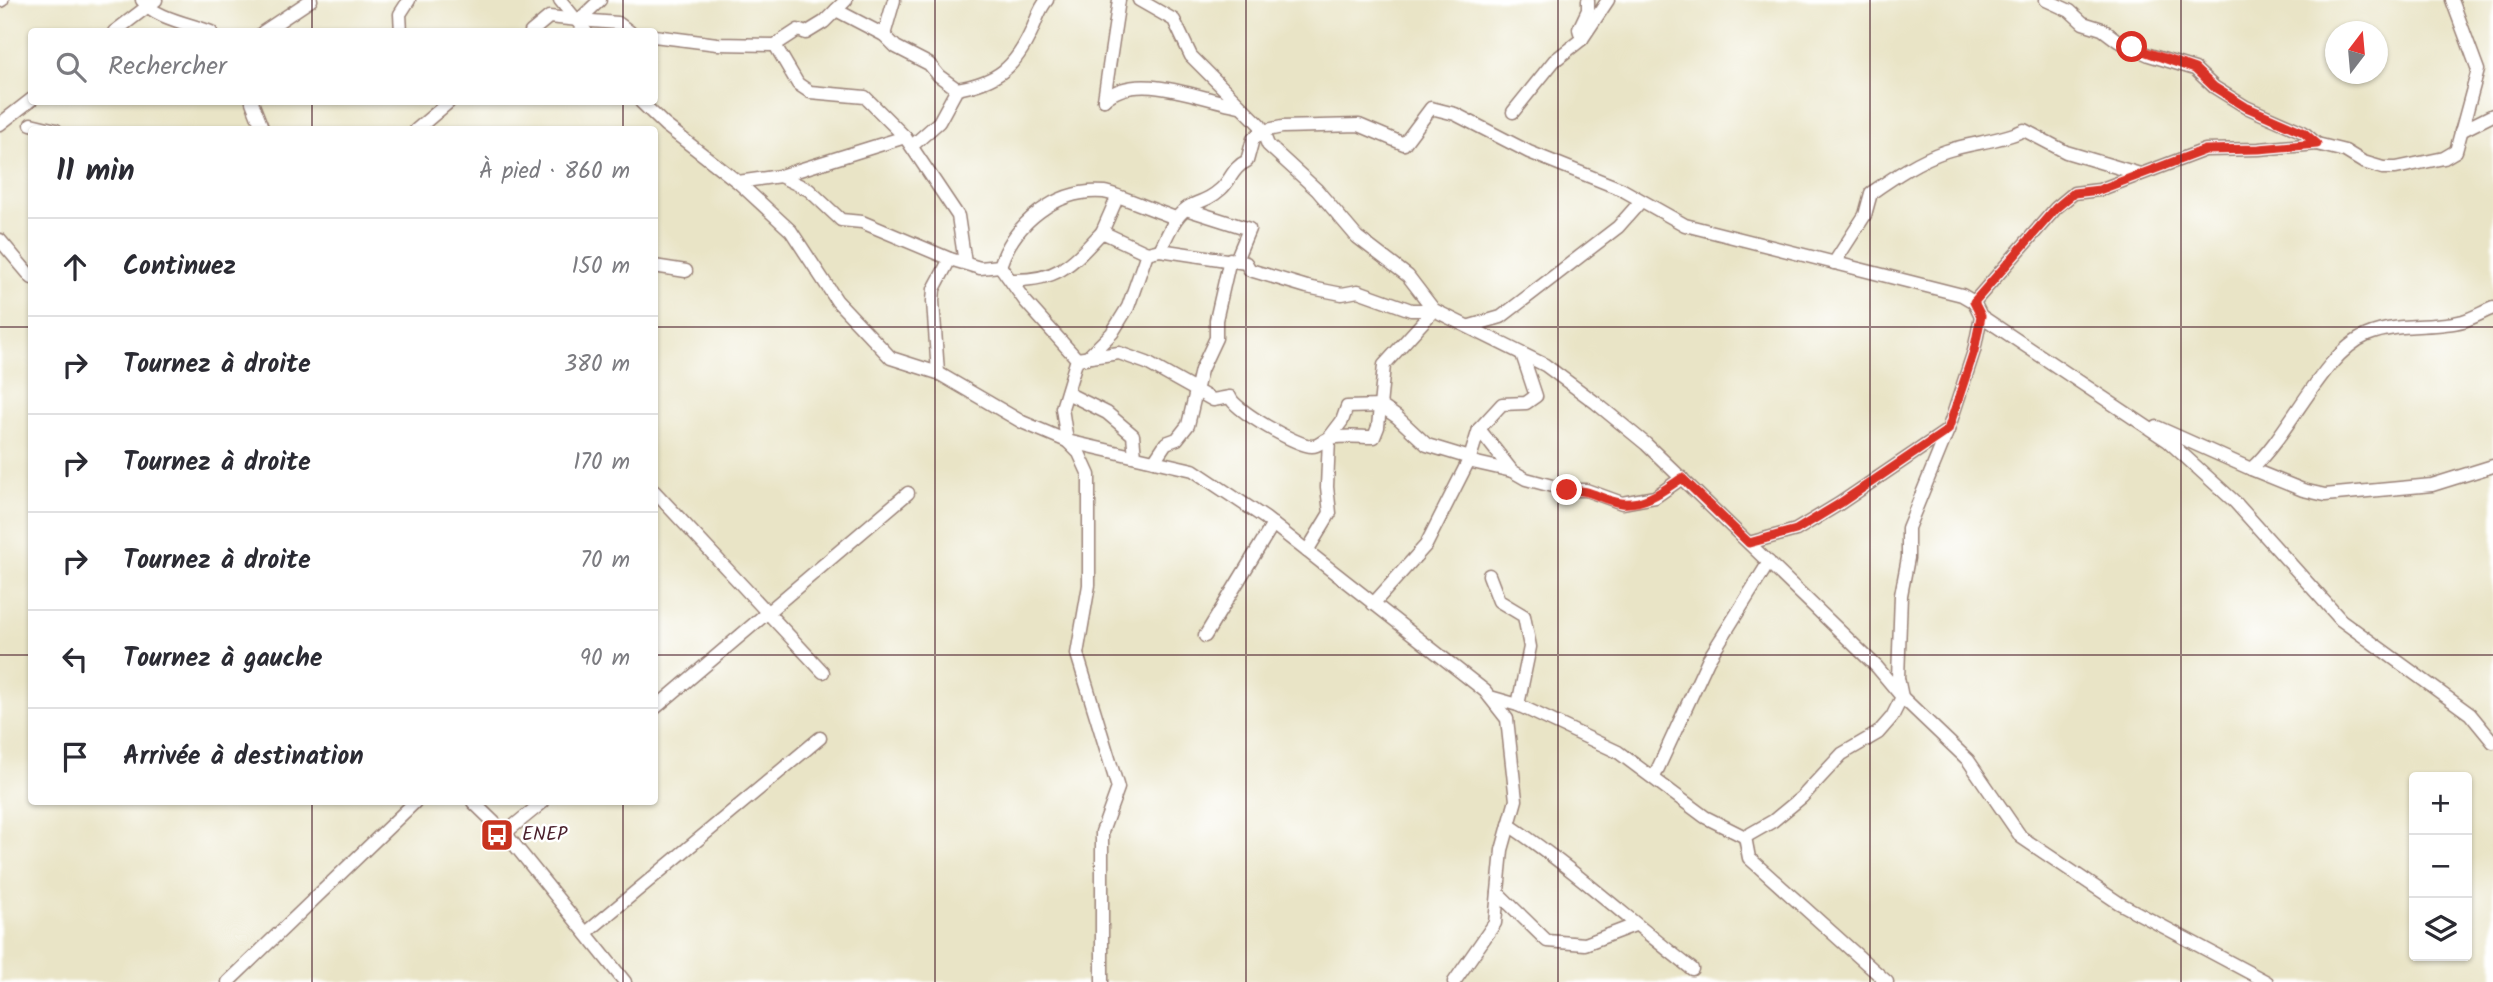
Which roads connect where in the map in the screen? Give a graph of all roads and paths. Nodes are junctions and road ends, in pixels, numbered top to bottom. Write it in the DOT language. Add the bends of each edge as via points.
graph roads {
  1 [pos="311,0"];
  2 [pos="409,0"];
  3 [pos="560,0"];
  4 [pos="600,0"];
  5 [pos="846,0"];
  6 [pos="894,0"];
  7 [pos="1047,0"];
  8 [pos="1119,0"];
  9 [pos="1139,0"];
  10 [pos="1588,0"];
  11 [pos="1608,0"];
  12 [pos="2046,0"];
  13 [pos="2452,0"];
  14 [pos="148,2"];
  15 [pos="836,10"];
  16 [pos="579,20"];
  17 [pos="119,28"];
  18 [pos="203,28"];
  19 [pos="269,28"];
  20 [pos="401,28"];
  21 [pos="536,28"];
  22 [pos="584,28"];
  23 [pos="625,28"];
  24 [pos="884,35"];
  25 [pos="658,37"];
  26 [pos="1582,39"];
  27 [pos="775,45"];
  28 [pos="2479,70"];
  29 [pos="2493,72"];
  30 [pos="957,89"];
  31 [pos="28,102"];
  32 [pos="252,105"];
  33 [pos="439,105"];
  34 [pos="644,105"];
  35 [pos="1240,106"];
  36 [pos="18,110"];
  37 [pos="1513,112"];
  38 [pos="2493,115"];
  39 [pos="0,124"];
  40 [pos="32,126"];
  41 [pos="260,126"];
  42 [pos="420,126"];
  43 [pos="1262,131"];
  44 [pos="2461,131"];
  45 [pos="909,142"];
  46 [pos="2317,144"];
  47 [pos="2140,174"];
  48 [pos="780,176"];
  49 [pos="738,182"];
  50 [pos="1117,198"];
  51 [pos="1641,201"];
  52 [pos="1181,214"];
  53 [pos="1102,232"];
  54 [pos="0,240"];
  55 [pos="1153,251"];
  56 [pos="950,259"];
  57 [pos="1233,260"];
  58 [pos="965,263"];
  59 [pos="1834,263"];
  60 [pos="1000,266"];
  61 [pos="658,267"];
  62 [pos="685,271"];
  63 [pos="28,273"];
  64 [pos="1012,280"];
  65 [pos="1974,302"];
  66 [pos="2493,307"];
  67 [pos="1434,310"];
  68 [pos="1981,316"];
  69 [pos="1470,326"];
  70 [pos="1522,354"];
  71 [pos="1082,359"];
  72 [pos="938,373"];
  73 [pos="1198,391"];
  74 [pos="1066,393"];
  75 [pos="1381,406"];
  76 [pos="2128,414"];
  77 [pos="1479,429"];
  78 [pos="1948,430"];
  79 [pos="1329,438"];
  80 [pos="1068,441"];
  81 [pos="1135,456"];
  82 [pos="1469,460"];
  83 [pos="1154,461"];
  84 [pos="2493,466"];
  85 [pos="2251,469"];
  86 [pos="1512,471"];
  87 [pos="1682,478"];
  88 [pos="908,493"];
  89 [pos="658,499"];
  90 [pos="1273,524"];
  91 [pos="1749,543"];
  92 [pos="1307,551"];
  93 [pos="1769,562"];
  94 [pos="1489,575"];
  95 [pos="1373,604"];
  96 [pos="768,612"];
  97 [pos="1205,636"];
  98 [pos="823,673"];
  99 [pos="1489,696"];
  100 [pos="1902,697"];
  101 [pos="1518,705"];
  102 [pos="658,706"];
  103 [pos="820,738"];
  104 [pos="2493,742"];
  105 [pos="1654,777"];
  106 [pos="412,805"];
  107 [pos="476,805"];
  108 [pos="539,805"];
  109 [pos="1509,825"];
  110 [pos="505,833"];
  111 [pos="1745,837"];
  112 [pos="1498,893"];
  113 [pos="1634,925"];
  114 [pos="586,933"];
  115 [pos="1692,969"];
  116 [pos="228,982"];
  117 [pos="625,982"];
  118 [pos="1102,982"];
  119 [pos="1454,982"];
  120 [pos="1887,982"];
  121 [pos="2267,982"];
  1 -- 19 [label="street"];
  2 -- 20 [label="street" via="400,14"];
  3 -- 16 [label="street"];
  4 -- 16 [label="street"];
  5 -- 15 [label="street"];
  6 -- 24 [label="street"];
  7 -- 30 [label="street" via="1005,72"];
  8 -- 35 [label="street" via="1104,100 1114,91 1152,86"];
  9 -- 35 [label="street" via="1174,20 1191,57"];
  10 -- 26 [label="street" via="1579,29"];
  11 -- 26 [label="street"];
  12 -- 46 [label="street" via="2125,44 2195,69 2246,107 2303,132"];
  13 -- 28 [label="street"];
  14 -- 17 [label="street"];
  14 -- 18 [label="street"];
  15 -- 24 [label="street"];
  15 -- 27 [label="street" via="824,23 806,33 798,30"];
  16 -- 21 [label="street" via="549,16"];
  16 -- 22 [label="street"];
  16 -- 23 [label="street" via="618,23"];
  24 -- 30 [label="street"];
  25 -- 27 [label="street"];
  26 -- 37 [label="street" via="1554,61"];
  27 -- 45 [label="street" via="797,83 810,92 865,97"];
  28 -- 29 [label="street"];
  28 -- 44 [label="street"];
  30 -- 45 [label="street" via="939,122"];
  31 -- 36 [label="street"];
  32 -- 41 [label="street"];
  33 -- 42 [label="street"];
  34 -- 49 [label="street"];
  35 -- 43 [label="street"];
  36 -- 39 [label="street"];
  36 -- 40 [label="street"];
  38 -- 44 [label="street"];
  43 -- 51 [label="street" via="1359,125 1404,144 1431,108 1455,114"];
  43 -- 52 [label="street" via="1252,139 1247,162 1237,166 1224,187"];
  43 -- 67 [label="street" via="1268,145 1317,190 1357,237 1408,276"];
  44 -- 46 [label="street" via="2456,151 2444,158 2396,168 2363,162 2345,151"];
  45 -- 48 [label="street"];
  45 -- 58 [label="street" via="958,216"];
  46 -- 47 [label="street" via="2205,150"];
  47 -- 59 [label="street" via="2066,152 2024,130 1946,151 1871,193 1865,215"];
  47 -- 65 [label="street" via="2099,190 2074,193"];
  48 -- 49 [label="street"];
  48 -- 56 [label="street" via="809,190 841,220 862,222"];
  49 -- 72 [label="street" via="791,231 837,300 891,358"];
  50 -- 52 [label="street"];
  50 -- 53 [label="street"];
  50 -- 60 [label="street" via="1106,192 1059,198 1007,245"];
  51 -- 59 [label="street" via="1685,225"];
  51 -- 69 [label="street" via="1618,227 1501,317"];
  52 -- 55 [label="street"];
  52 -- 57 [label="street" via="1248,229"];
  53 -- 55 [label="street"];
  53 -- 64 [label="street" via="1053,275"];
  54 -- 63 [label="street"];
  55 -- 57 [label="street"];
  55 -- 71 [label="street" via="1112,333"];
  56 -- 58 [label="street"];
  56 -- 72 [label="street" via="934,289"];
  57 -- 67 [label="street" via="1282,281 1359,292 1411,310"];
  57 -- 73 [label="street" via="1216,320 1216,338 1201,370"];
  58 -- 60 [label="street" via="980,268"];
  59 -- 65 [label="street" via="1962,295"];
  60 -- 64 [label="street"];
  61 -- 62 [label="street"];
  64 -- 71 [label="street" via="1025,301"];
  65 -- 68 [label="street"];
  66 -- 85 [label="street" via="2462,321 2394,328 2349,345 2322,375 2272,449"];
  67 -- 69 [label="street"];
  67 -- 75 [label="street" via="1384,365"];
  68 -- 76 [label="street"];
  68 -- 78 [label="street"];
  69 -- 70 [label="street"];
  70 -- 77 [label="street" via="1536,396 1526,403 1502,404"];
  70 -- 87 [label="street" via="1545,365 1596,403"];
  71 -- 73 [label="street" via="1119,353"];
  71 -- 74 [label="street"];
  72 -- 80 [label="street" via="1022,422"];
  73 -- 79 [label="street" via="1213,400 1230,397 1253,419 1303,445 1317,446"];
  73 -- 83 [label="street" via="1188,425 1177,439 1166,443"];
  74 -- 80 [label="street" via="1062,408"];
  74 -- 81 [label="street" via="1107,414 1133,435"];
  75 -- 79 [label="street" via="1347,407"];
  75 -- 79 [label="street" via="1374,437"];
  75 -- 82 [label="street" via="1427,445"];
  76 -- 85 [label="street"];
  76 -- 104 [label="street" via="2168,441 2235,502 2341,620 2470,713"];
  77 -- 82 [label="street"];
  77 -- 86 [label="street"];
  78 -- 91 [label="street" via="1796,530"];
  78 -- 100 [label="street" via="1908,528 1898,678"];
  79 -- 92 [label="street" via="1330,513"];
  80 -- 81 [label="street"];
  80 -- 118 [label="street" via="1089,475 1089,585 1077,654 1118,788 1102,832"];
  81 -- 83 [label="street"];
  82 -- 86 [label="street"];
  82 -- 95 [label="street" via="1426,545"];
  83 -- 90 [label="street" via="1193,470"];
  84 -- 85 [label="street" via="2432,485 2325,495"];
  86 -- 87 [label="street" via="1622,503 1655,497"];
  87 -- 91 [label="street"];
  88 -- 96 [label="street"];
  89 -- 96 [label="street"];
  90 -- 92 [label="street"];
  90 -- 97 [label="street"];
  91 -- 93 [label="street"];
  92 -- 95 [label="street"];
  93 -- 100 [label="street"];
  93 -- 105 [label="street" via="1709,660"];
  94 -- 101 [label="street" via="1499,601 1524,616 1530,647"];
  95 -- 99 [label="street"];
  96 -- 98 [label="street"];
  96 -- 102 [label="street"];
  99 -- 101 [label="street"];
  99 -- 109 [label="street" via="1507,719 1516,800"];
  100 -- 111 [label="street" via="1878,733 1842,754 1802,797"];
  100 -- 121 [label="street" via="1968,760 2021,838 2119,903"];
  101 -- 105 [label="street" via="1618,752"];
  103 -- 114 [label="street"];
  105 -- 111 [label="street" via="1705,817"];
  106 -- 116 [label="street"];
  107 -- 110 [label="street"];
  108 -- 110 [label="street"];
  109 -- 112 [label="street"];
  109 -- 113 [label="street" via="1558,858"];
  110 -- 114 [label="street"];
  111 -- 120 [label="street" via="1749,859"];
  112 -- 113 [label="street" via="1547,941 1585,944"];
  112 -- 119 [label="street" via="1495,923"];
  113 -- 115 [label="street"];
  114 -- 117 [label="street"];
}
